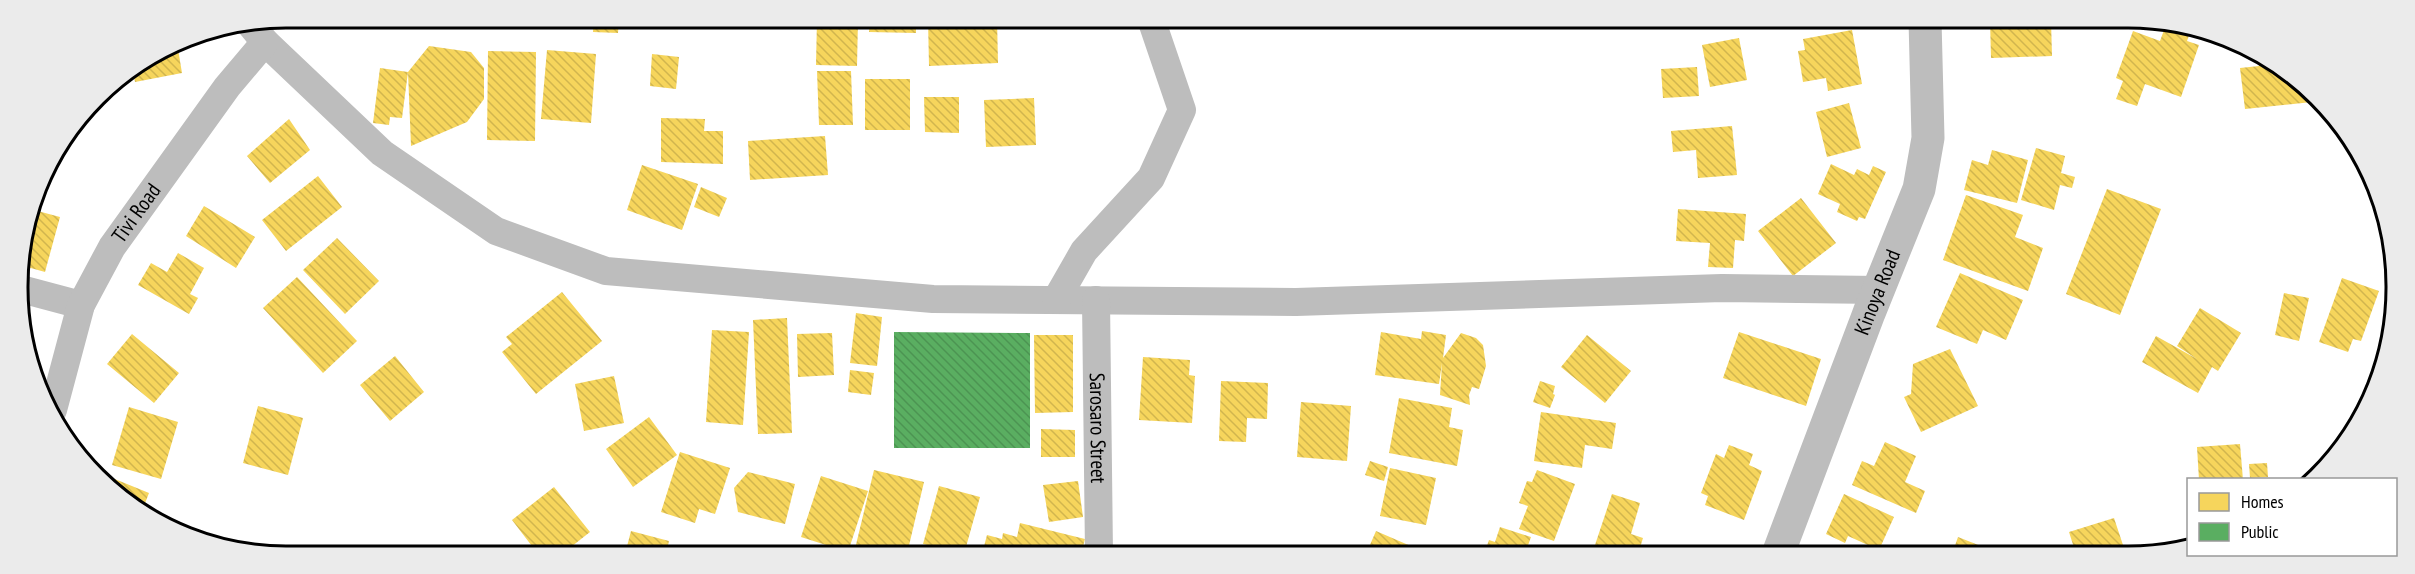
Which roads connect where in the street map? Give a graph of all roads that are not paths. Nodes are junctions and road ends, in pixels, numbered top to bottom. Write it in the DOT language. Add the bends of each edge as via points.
graph roads {
  1 [pos="1154,28"];
  2 [pos="1924,28"];
  3 [pos="258,33"];
  4 [pos="1879,290"];
  5 [pos="28,291"];
  6 [pos="1056,300"];
  7 [pos="1096,300"];
  8 [pos="81,305"];
  9 [pos="55,402"];
  10 [pos="1099,546"];
  11 [pos="1781,546"];
  1 -- 6 [label="street" via="1182,110 1151,178 1084,251"];
  2 -- 4 [label="main road, Kinoya Road" via="1928,138 1919,189"];
  3 -- 6 [label="street" via="382,153 487,225 606,271 933,298"];
  3 -- 8 [label="street, Tivi Road" via="227,87 112,247"];
  4 -- 7 [label="street" via="1722,288 1296,302"];
  4 -- 11 [label="main road, Kinoya Road"];
  5 -- 8 [label="street"];
  6 -- 7 [label="street"];
  7 -- 10 [label="street, Sarosaro Street"];
  8 -- 9 [label="street, Tivi Road"];
}
